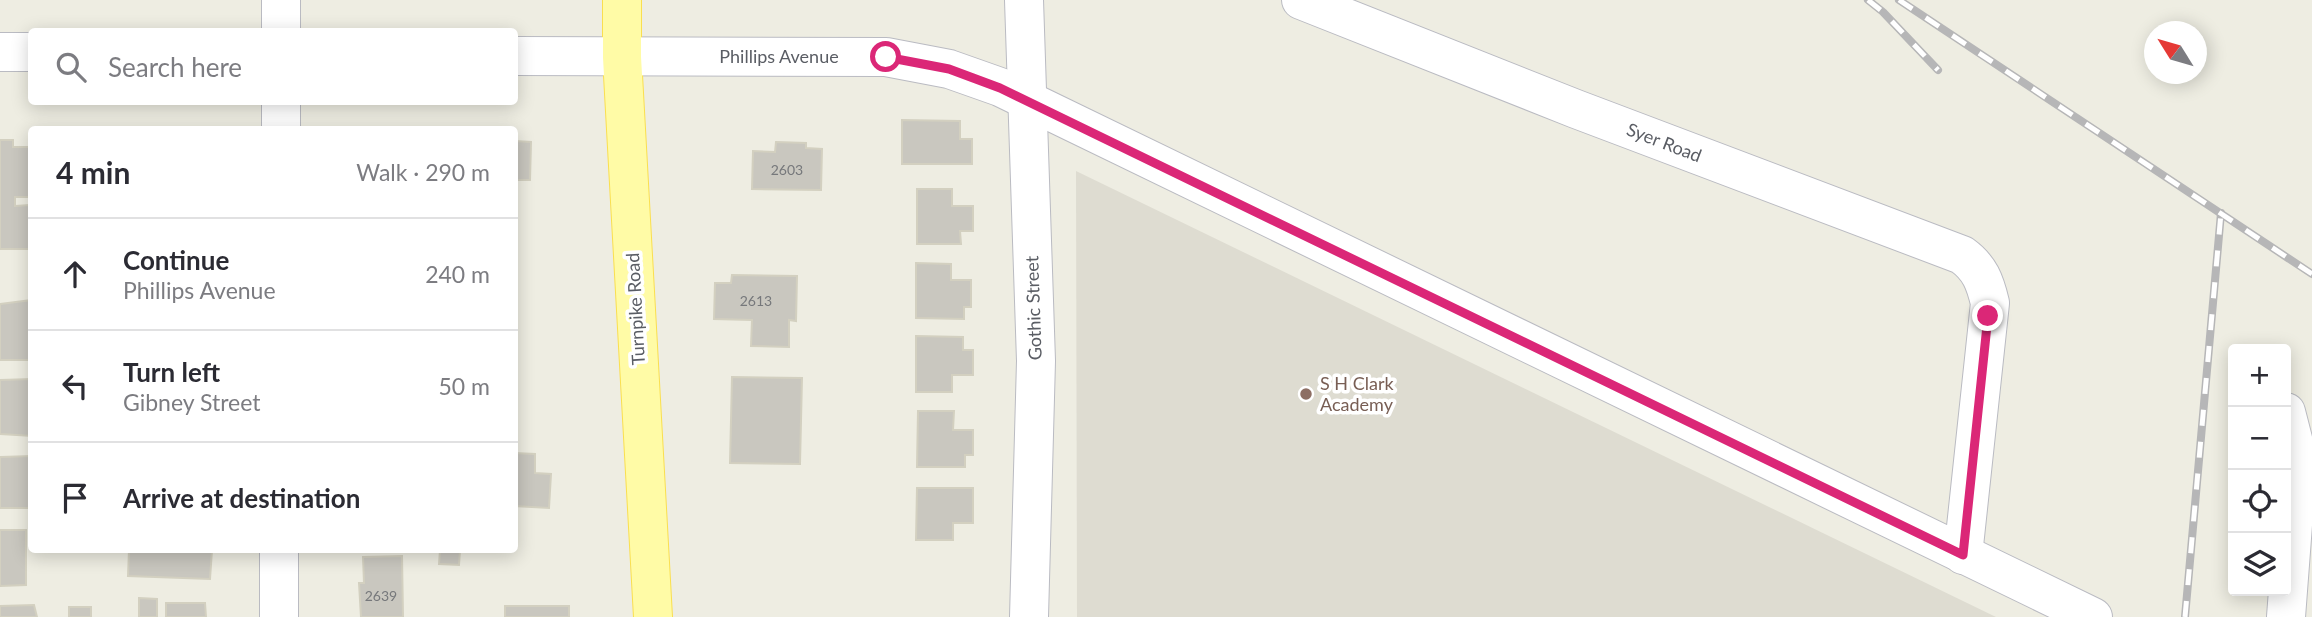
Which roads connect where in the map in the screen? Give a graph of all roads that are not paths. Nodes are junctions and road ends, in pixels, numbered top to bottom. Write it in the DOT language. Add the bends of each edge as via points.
graph roads {
  1 [pos="281,0"];
  2 [pos="622,0"];
  3 [pos="1024,0"];
  4 [pos="1301,0"];
  5 [pos="281,28"];
  6 [pos="0,52"];
  7 [pos="28,52"];
  8 [pos="518,56"];
  9 [pos="622,57"];
  10 [pos="1027,101"];
  11 [pos="281,105"];
  12 [pos="281,126"];
  13 [pos="2291,431"];
  14 [pos="279,553"];
  15 [pos="1963,555"];
  16 [pos="279,617"];
  17 [pos="653,617"];
  18 [pos="1030,617"];
  19 [pos="2093,617"];
  20 [pos="2286,617"];
  1 -- 5 [label="street"];
  2 -- 9 [label="main road, Turnpike Road"];
  3 -- 10 [label="street, Gothic Street"];
  4 -- 15 [label="street, Syer Road" via="1972,262 1984,279 1990,303"];
  6 -- 7 [label="street"];
  8 -- 9 [label="street, Phillips Avenue"];
  9 -- 10 [label="street, Phillips Avenue" via="886,57 949,69"];
  9 -- 17 [label="main road, Turnpike Road"];
  10 -- 15 [label="street, Phillips Avenue"];
  10 -- 18 [label="street, Gothic Street" via="1036,362"];
  11 -- 12 [label="street"];
  13 -- 20 [label="street" via="2296,485"];
  14 -- 16 [label="street"];
  15 -- 19 [label="street, Phillips Avenue"];
}
